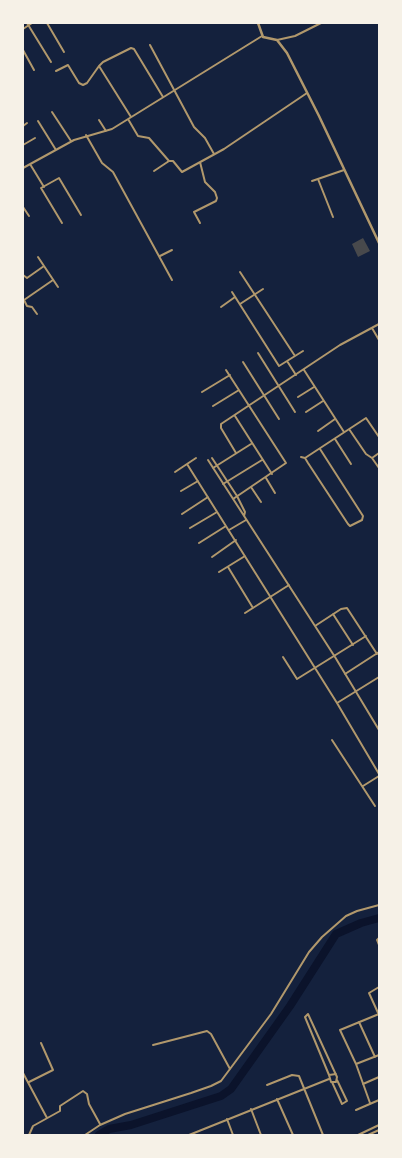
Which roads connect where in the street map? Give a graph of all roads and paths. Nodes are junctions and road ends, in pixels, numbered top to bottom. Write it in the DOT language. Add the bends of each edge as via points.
graph roads {
  1 [pos="32,23"];
  2 [pos="47,23"];
  3 [pos="258,23"];
  4 [pos="321,23"];
  5 [pos="27,24"];
  6 [pos="23,29"];
  7 [pos="262,36"];
  8 [pos="277,40"];
  9 [pos="150,45"];
  10 [pos="23,50"];
  11 [pos="64,52"];
  12 [pos="51,62"];
  13 [pos="99,66"];
  14 [pos="34,70"];
  15 [pos="56,71"];
  16 [pos="174,90"];
  17 [pos="307,93"];
  18 [pos="163,97"];
  19 [pos="52,112"];
  20 [pos="131,117"];
  21 [pos="128,119"];
  22 [pos="99,120"];
  23 [pos="38,121"];
  24 [pos="27,123"];
  25 [pos="23,126"];
  26 [pos="106,131"];
  27 [pos="86,135"];
  28 [pos="35,138"];
  29 [pos="71,141"];
  30 [pos="23,145"];
  31 [pos="56,150"];
  32 [pos="214,154"];
  33 [pos="169,161"];
  34 [pos="200,162"];
  35 [pos="30,164"];
  36 [pos="23,167"];
  37 [pos="344,170"];
  38 [pos="154,171"];
  39 [pos="318,179"];
  40 [pos="312,181"];
  41 [pos="44,187"];
  42 [pos="23,207"];
  43 [pos="81,215"];
  44 [pos="29,216"];
  45 [pos="333,217"];
  46 [pos="62,223"];
  47 [pos="200,223"];
  48 [pos="379,243"];
  49 [pos="172,250"];
  50 [pos="160,256"];
  51 [pos="38,257"];
  52 [pos="44,266"];
  53 [pos="240,272"];
  54 [pos="23,275"];
  55 [pos="53,280"];
  56 [pos="172,280"];
  57 [pos="58,287"];
  58 [pos="263,289"];
  59 [pos="232,292"];
  60 [pos="255,294"];
  61 [pos="235,297"];
  62 [pos="240,304"];
  63 [pos="221,307"];
  64 [pos="37,314"];
  65 [pos="379,324"];
  66 [pos="372,328"];
  67 [pos="379,340"];
  68 [pos="303,351"];
  69 [pos="258,353"];
  70 [pos="295,356"];
  71 [pos="287,361"];
  72 [pos="243,362"];
  73 [pos="226,370"];
  74 [pos="304,370"];
  75 [pos="230,375"];
  76 [pos="296,375"];
  77 [pos="279,387"];
  78 [pos="314,387"];
  79 [pos="239,390"];
  80 [pos="202,392"];
  81 [pos="264,396"];
  82 [pos="298,397"];
  83 [pos="323,401"];
  84 [pos="249,405"];
  85 [pos="213,406"];
  86 [pos="296,412"];
  87 [pos="306,412"];
  88 [pos="235,416"];
  89 [pos="279,419"];
  90 [pos="335,419"];
  91 [pos="349,429"];
  92 [pos="318,431"];
  93 [pos="344,432"];
  94 [pos="379,436"];
  95 [pos="335,439"];
  96 [pos="251,444"];
  97 [pos="320,449"];
  98 [pos="379,453"];
  99 [pos="236,454"];
  100 [pos="301,457"];
  101 [pos="196,458"];
  102 [pos="212,458"];
  103 [pos="305,458"];
  104 [pos="372,458"];
  105 [pos="208,460"];
  106 [pos="262,460"];
  107 [pos="187,464"];
  108 [pos="351,464"];
  109 [pos="217,466"];
  110 [pos="213,468"];
  111 [pos="379,468"];
  112 [pos="175,472"];
  113 [pos="272,474"];
  114 [pos="266,478"];
  115 [pos="198,481"];
  116 [pos="226,481"];
  117 [pos="223,484"];
  118 [pos="251,488"];
  119 [pos="181,491"];
  120 [pos="275,492"];
  121 [pos="237,496"];
  122 [pos="208,497"];
  123 [pos="233,499"];
  124 [pos="261,502"];
  125 [pos="217,512"];
  126 [pos="182,514"];
  127 [pos="244,516"];
  128 [pos="246,520"];
  129 [pos="226,526"];
  130 [pos="190,528"];
  131 [pos="229,530"];
  132 [pos="236,540"];
  133 [pos="199,543"];
  134 [pos="245,556"];
  135 [pos="212,557"];
  136 [pos="228,567"];
  137 [pos="219,572"];
  138 [pos="289,585"];
  139 [pos="270,597"];
  140 [pos="253,608"];
  141 [pos="245,613"];
  142 [pos="333,614"];
  143 [pos="315,626"];
  144 [pos="366,636"];
  145 [pos="353,645"];
  146 [pos="378,653"];
  147 [pos="283,657"];
  148 [pos="335,657"];
  149 [pos="315,669"];
  150 [pos="345,674"];
  151 [pos="379,677"];
  152 [pos="356,692"];
  153 [pos="337,704"];
  154 [pos="379,730"];
  155 [pos="332,740"];
  156 [pos="379,766"];
  157 [pos="376,768"];
  158 [pos="379,775"];
  159 [pos="363,786"];
  160 [pos="375,806"];
  161 [pos="379,905"];
  162 [pos="379,938"];
  163 [pos="379,945"];
  164 [pos="379,988"];
  165 [pos="379,1015"];
  166 [pos="359,1022"];
  167 [pos="42,1043"];
  168 [pos="153,1045"];
  169 [pos="379,1055"];
  170 [pos="375,1056"];
  171 [pos="356,1064"];
  172 [pos="230,1068"];
  173 [pos="23,1073"];
  174 [pos="336,1074"];
  175 [pos="329,1075"];
  176 [pos="379,1077"];
  177 [pos="329,1079"];
  178 [pos="337,1080"];
  179 [pos="29,1082"];
  180 [pos="332,1082"];
  181 [pos="363,1084"];
  182 [pos="267,1085"];
  183 [pos="304,1089"];
  184 [pos="277,1099"];
  185 [pos="379,1100"];
  186 [pos="370,1103"];
  187 [pos="251,1110"];
  188 [pos="356,1110"];
  189 [pos="47,1118"];
  190 [pos="227,1119"];
  191 [pos="100,1125"];
  192 [pos="379,1125"];
  193 [pos="379,1130"];
  194 [pos="199,1131"];
  195 [pos="323,1134"];
  196 [pos="29,1135"];
  197 [pos="85,1135"];
  198 [pos="189,1135"];
  199 [pos="201,1135"];
  200 [pos="233,1135"];
  201 [pos="261,1135"];
  202 [pos="293,1135"];
  203 [pos="318,1135"];
  204 [pos="358,1135"];
  205 [pos="368,1135"];
  1 -- 5 [label="street"];
  2 -- 11 [label="street"];
  3 -- 7 [label="street"];
  4 -- 8 [label="street" via="295,36"];
  5 -- 6 [label="street"];
  5 -- 12 [label="street"];
  7 -- 8 [label="street"];
  7 -- 16 [label="street"];
  8 -- 17 [label="street"];
  9 -- 16 [label="street"];
  10 -- 14 [label="street"];
  13 -- 15 [label="street" via="83,85 68,65"];
  13 -- 18 [label="street" via="131,48 134,49"];
  13 -- 20 [label="street"];
  16 -- 18 [label="street"];
  16 -- 32 [label="street" via="197,132 205,138"];
  17 -- 32 [label="street"];
  17 -- 37 [label="street"];
  18 -- 20 [label="street"];
  19 -- 29 [label="street"];
  20 -- 21 [label="street"];
  21 -- 26 [label="street"];
  21 -- 33 [label="street" via="138,136 149,138"];
  22 -- 26 [label="street"];
  23 -- 31 [label="street"];
  24 -- 25 [label="street"];
  26 -- 27 [label="street"];
  27 -- 29 [label="street"];
  27 -- 50 [label="street" via="102,163 111,168"];
  28 -- 30 [label="street"];
  29 -- 31 [label="street"];
  31 -- 35 [label="street"];
  32 -- 34 [label="street"];
  33 -- 34 [label="street" via="173,161 181,172"];
  33 -- 38 [label="street"];
  34 -- 47 [label="street" via="205,182 217,198 216,201 194,212"];
  35 -- 36 [label="street"];
  35 -- 41 [label="street"];
  37 -- 39 [label="street"];
  37 -- 48 [label="street"];
  39 -- 40 [label="street"];
  39 -- 45 [label="street"];
  41 -- 43 [label="street" via="59,178"];
  41 -- 46 [label="street" via="41,188"];
  42 -- 44 [label="street"];
  49 -- 50 [label="street"];
  50 -- 56 [label="street"];
  51 -- 52 [label="street"];
  52 -- 54 [label="street" via="28,278"];
  52 -- 55 [label="street"];
  53 -- 60 [label="street"];
  55 -- 57 [label="street"];
  55 -- 64 [label="street" via="24,300"];
  58 -- 60 [label="street"];
  59 -- 61 [label="street"];
  60 -- 62 [label="street"];
  60 -- 70 [label="street"];
  61 -- 62 [label="street"];
  61 -- 63 [label="street"];
  62 -- 71 [label="street" via="279,366"];
  65 -- 66 [label="street"];
  66 -- 67 [label="street"];
  66 -- 74 [label="street" via="340,345"];
  68 -- 70 [label="street"];
  69 -- 77 [label="street"];
  70 -- 71 [label="street"];
  71 -- 76 [label="street"];
  72 -- 81 [label="street"];
  73 -- 75 [label="street"];
  74 -- 76 [label="street"];
  74 -- 78 [label="street"];
  75 -- 79 [label="street"];
  75 -- 80 [label="street"];
  76 -- 77 [label="street"];
  77 -- 81 [label="street"];
  77 -- 86 [label="street"];
  78 -- 82 [label="street"];
  78 -- 83 [label="street"];
  79 -- 84 [label="street"];
  79 -- 85 [label="street"];
  81 -- 84 [label="street"];
  81 -- 89 [label="street"];
  83 -- 87 [label="street"];
  83 -- 90 [label="street"];
  84 -- 88 [label="street"];
  84 -- 113 [label="street" via="286,463"];
  88 -- 96 [label="street"];
  88 -- 99 [label="street" via="220,426"];
  90 -- 92 [label="street"];
  90 -- 93 [label="street"];
  91 -- 93 [label="street"];
  91 -- 94 [label="street" via="366,418"];
  91 -- 104 [label="street" via="366,454"];
  93 -- 95 [label="street"];
  95 -- 97 [label="street"];
  95 -- 108 [label="street"];
  96 -- 99 [label="street"];
  96 -- 106 [label="street"];
  97 -- 103 [label="street"];
  97 -- 103 [label="street" via="363,516 362,520 350,526 348,524"];
  98 -- 104 [label="street"];
  99 -- 109 [label="street"];
  100 -- 103 [label="street"];
  101 -- 107 [label="street"];
  102 -- 109 [label="street"];
  104 -- 111 [label="street"];
  105 -- 110 [label="street"];
  106 -- 113 [label="street"];
  106 -- 116 [label="street"];
  107 -- 112 [label="street"];
  107 -- 115 [label="street"];
  109 -- 110 [label="street"];
  109 -- 116 [label="street"];
  110 -- 117 [label="street"];
  113 -- 114 [label="street"];
  114 -- 118 [label="street"];
  114 -- 120 [label="street"];
  115 -- 119 [label="street"];
  115 -- 122 [label="street"];
  116 -- 117 [label="street"];
  116 -- 121 [label="street"];
  117 -- 123 [label="street"];
  118 -- 121 [label="street"];
  118 -- 124 [label="street"];
  121 -- 123 [label="street"];
  121 -- 127 [label="street" via="246,512"];
  122 -- 125 [label="street"];
  122 -- 126 [label="street"];
  123 -- 127 [label="street"];
  125 -- 129 [label="street"];
  125 -- 130 [label="street"];
  127 -- 128 [label="street"];
  128 -- 131 [label="street"];
  128 -- 138 [label="street"];
  129 -- 131 [label="street"];
  129 -- 133 [label="street"];
  131 -- 132 [label="street"];
  132 -- 134 [label="street"];
  132 -- 135 [label="street"];
  134 -- 136 [label="street"];
  134 -- 139 [label="street"];
  136 -- 137 [label="street"];
  136 -- 140 [label="street"];
  138 -- 139 [label="street"];
  138 -- 143 [label="street"];
  139 -- 140 [label="street"];
  139 -- 149 [label="street"];
  140 -- 141 [label="street"];
  142 -- 143 [label="street"];
  142 -- 144 [label="street" via="347,608"];
  142 -- 145 [label="street"];
  143 -- 148 [label="street"];
  144 -- 145 [label="street"];
  144 -- 146 [label="street"];
  145 -- 148 [label="street"];
  146 -- 150 [label="street"];
  147 -- 149 [label="street" via="297,679"];
  148 -- 149 [label="street"];
  148 -- 150 [label="street"];
  149 -- 153 [label="street"];
  150 -- 152 [label="street"];
  151 -- 152 [label="street"];
  152 -- 153 [label="street"];
  152 -- 154 [label="street"];
  153 -- 157 [label="street"];
  155 -- 159 [label="street"];
  156 -- 157 [label="street"];
  157 -- 158 [label="street"];
  158 -- 159 [label="street"];
  159 -- 160 [label="street"];
  161 -- 172 [label="street" via="346,916 308,952 272,1014"];
  162 -- 163 [label="street"];
  164 -- 165 [label="street" via="369,993"];
  165 -- 166 [label="street"];
  166 -- 170 [label="street"];
  166 -- 171 [label="street" via="340,1030"];
  167 -- 179 [label="street" via="53,1070"];
  168 -- 172 [label="street" via="207,1031"];
  169 -- 170 [label="street"];
  170 -- 171 [label="street"];
  171 -- 181 [label="street"];
  172 -- 191 [label="street" via="221,1081 211,1086 124,1114"];
  173 -- 179 [label="street"];
  174 -- 175 [label="street"];
  174 -- 175 [label="street" via="308,1014 305,1017"];
  174 -- 178 [label="street"];
  175 -- 177 [label="street"];
  176 -- 181 [label="street"];
  177 -- 180 [label="street"];
  177 -- 183 [label="street"];
  178 -- 180 [label="street"];
  178 -- 180 [label="street" via="347,1101 342,1104"];
  179 -- 189 [label="street"];
  181 -- 186 [label="street"];
  182 -- 183 [label="street" via="292,1075 299,1076"];
  183 -- 184 [label="street"];
  183 -- 195 [label="street"];
  184 -- 187 [label="street"];
  184 -- 202 [label="street"];
  185 -- 186 [label="street"];
  186 -- 188 [label="street"];
  187 -- 190 [label="street"];
  187 -- 201 [label="street"];
  189 -- 191 [label="street" via="60,1110 60,1106 84,1091"];
  189 -- 196 [label="street" via="33,1126"];
  190 -- 194 [label="street"];
  190 -- 200 [label="street"];
  191 -- 197 [label="street"];
  192 -- 204 [label="street"];
  193 -- 205 [label="street"];
  194 -- 198 [label="street"];
  194 -- 199 [label="street"];
  195 -- 203 [label="street"];
}
